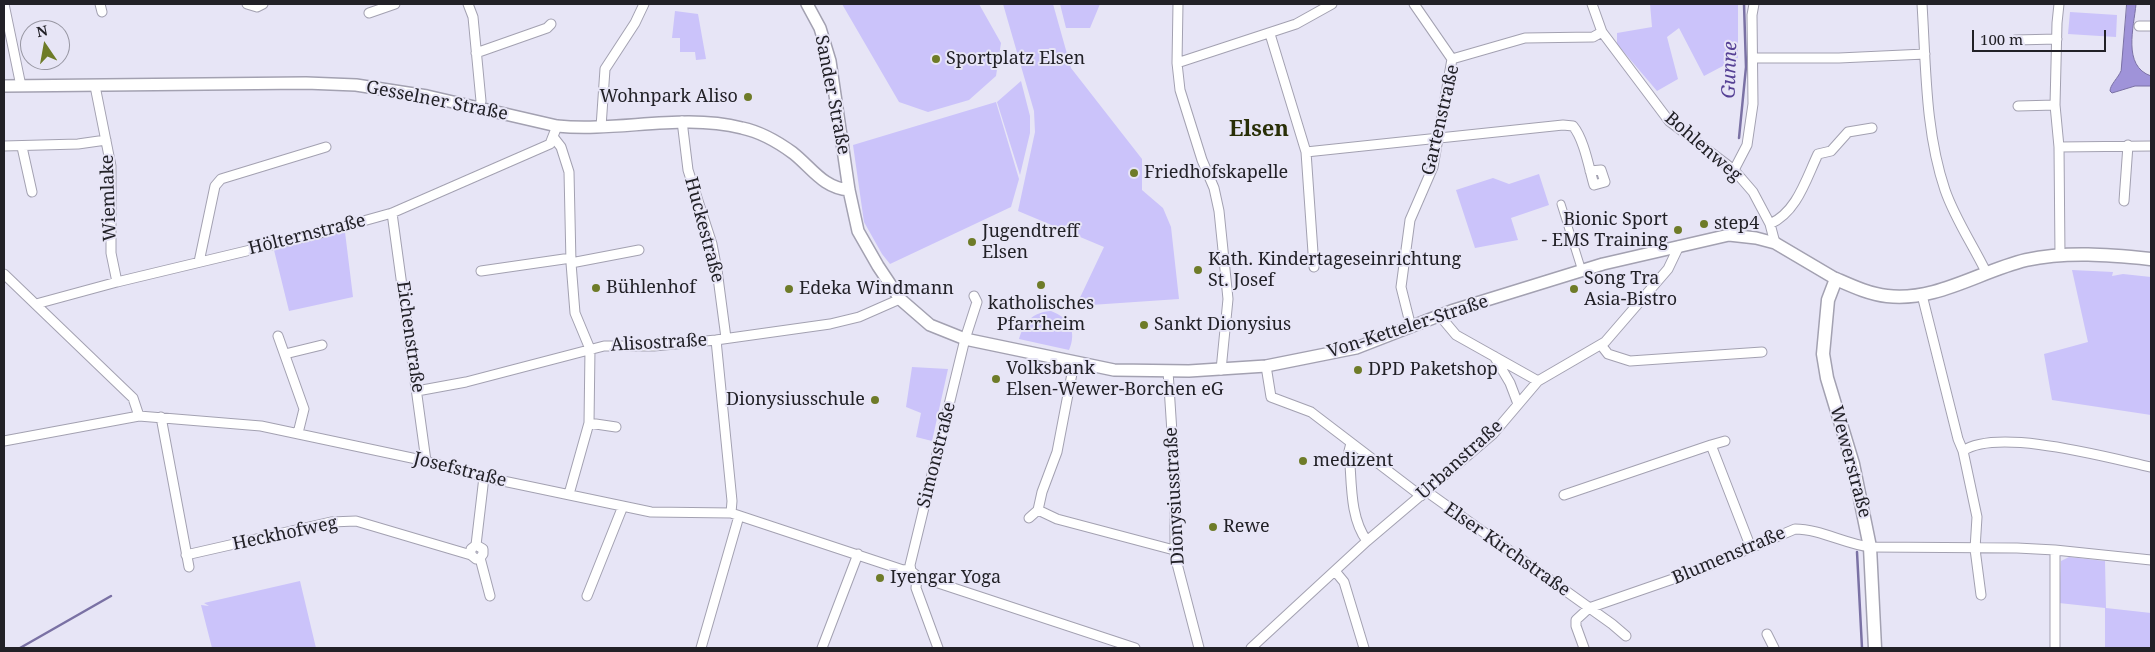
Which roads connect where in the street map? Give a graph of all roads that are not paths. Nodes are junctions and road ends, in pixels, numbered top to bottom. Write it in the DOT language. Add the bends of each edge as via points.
graph roads {
  1 [pos="4,4"];
  2 [pos="247,4"];
  3 [pos="263,4"];
  4 [pos="365,4"];
  5 [pos="395,4"];
  6 [pos="468,4"];
  7 [pos="644,4"];
  8 [pos="807,4"];
  9 [pos="1178,4"];
  10 [pos="1332,4"];
  11 [pos="1414,4"];
  12 [pos="1592,4"];
  13 [pos="1754,4"];
  14 [pos="1922,4"];
  15 [pos="2059,4"];
  16 [pos="551,24"];
  17 [pos="2139,26"];
  18 [pos="2151,26"];
  19 [pos="1602,32"];
  20 [pos="1270,34"];
  21 [pos="2015,40"];
  22 [pos="2057,40"];
  23 [pos="476,53"];
  24 [pos="1925,54"];
  25 [pos="1753,58"];
  26 [pos="1452,59"];
  27 [pos="1177,63"];
  28 [pos="4,86"];
  29 [pos="21,86"];
  30 [pos="95,86"];
  31 [pos="2055,105"];
  32 [pos="2018,106"];
  33 [pos="479,108"];
  34 [pos="682,121"];
  35 [pos="601,127"];
  36 [pos="1872,128"];
  37 [pos="556,132"];
  38 [pos="1438,138"];
  39 [pos="106,140"];
  40 [pos="2128,145"];
  41 [pos="4,146"];
  42 [pos="22,146"];
  43 [pos="2151,146"];
  44 [pos="326,147"];
  45 [pos="2059,147"];
  46 [pos="1306,152"];
  47 [pos="1734,170"];
  48 [pos="1590,171"];
  49 [pos="849,190"];
  50 [pos="32,192"];
  51 [pos="2124,201"];
  52 [pos="1561,204"];
  53 [pos="392,213"];
  54 [pos="1770,224"];
  55 [pos="1775,243"];
  56 [pos="1679,246"];
  57 [pos="639,250"];
  58 [pos="2060,255"];
  59 [pos="2151,259"];
  60 [pos="571,261"];
  61 [pos="199,262"];
  62 [pos="1314,267"];
  63 [pos="481,271"];
  64 [pos="1582,271"];
  65 [pos="1986,272"];
  66 [pos="4,274"];
  67 [pos="1836,279"];
  68 [pos="117,282"];
  69 [pos="1922,295"];
  70 [pos="974,296"];
  71 [pos="900,299"];
  72 [pos="36,304"];
  73 [pos="1440,316"];
  74 [pos="1411,327"];
  75 [pos="278,336"];
  76 [pos="726,338"];
  77 [pos="965,338"];
  78 [pos="716,340"];
  79 [pos="322,345"];
  80 [pos="1601,346"];
  81 [pos="590,350"];
  82 [pos="1762,352"];
  83 [pos="285,354"];
  84 [pos="1494,356"];
  85 [pos="1074,363"];
  86 [pos="1266,366"];
  87 [pos="1221,370"];
  88 [pos="1168,371"];
  89 [pos="1538,380"];
  90 [pos="417,391"];
  91 [pos="1518,404"];
  92 [pos="139,416"];
  93 [pos="161,417"];
  94 [pos="588,423"];
  95 [pos="616,428"];
  96 [pos="298,433"];
  97 [pos="4,441"];
  98 [pos="1725,441"];
  99 [pos="1351,443"];
  100 [pos="1711,445"];
  101 [pos="1963,451"];
  102 [pos="426,461"];
  103 [pos="2151,467"];
  104 [pos="484,476"];
  105 [pos="570,494"];
  106 [pos="1424,494"];
  107 [pos="1564,495"];
  108 [pos="623,506"];
  109 [pos="1038,510"];
  110 [pos="735,514"];
  111 [pos="1030,518"];
  112 [pos="1367,541"];
  113 [pos="476,546"];
  114 [pos="1870,547"];
  115 [pos="1751,548"];
  116 [pos="1975,549"];
  117 [pos="1174,550"];
  118 [pos="2055,550"];
  119 [pos="858,554"];
  120 [pos="186,555"];
  121 [pos="471,555"];
  122 [pos="480,558"];
  123 [pos="2151,560"];
  124 [pos="189,567"];
  125 [pos="1335,571"];
  126 [pos="913,572"];
  127 [pos="1981,595"];
  128 [pos="490,596"];
  129 [pos="588,596"];
  130 [pos="1589,608"];
  131 [pos="1767,634"];
  132 [pos="1626,636"];
  133 [pos="701,648"];
  134 [pos="822,648"];
  135 [pos="938,648"];
  136 [pos="1136,648"];
  137 [pos="1199,648"];
  138 [pos="1251,648"];
  139 [pos="1364,648"];
  140 [pos="1584,648"];
  141 [pos="1774,648"];
  142 [pos="1875,648"];
  143 [pos="2055,648"];
  1 -- 29 [label="street"];
  2 -- 3 [label="street" via="257,7"];
  4 -- 5 [label="street" via="370,16"];
  6 -- 23 [label="street" via="473,17"];
  7 -- 35 [label="street" via="605,69"];
  8 -- 49 [label="street, Sander Straße" via="820,28 830,61"];
  9 -- 27 [label="street"];
  10 -- 20 [label="street"];
  11 -- 26 [label="street"];
  12 -- 19 [label="street, Bohlenweg"];
  13 -- 25 [label="street"];
  14 -- 24 [label="street"];
  15 -- 22 [label="street"];
  16 -- 23 [label="street"];
  17 -- 18 [label="street"];
  19 -- 26 [label="street, Gartenstraße" via="1593,37 1525,38"];
  19 -- 47 [label="street, Bohlenweg" via="1669,121"];
  20 -- 27 [label="street"];
  20 -- 46 [label="street"];
  21 -- 22 [label="street"];
  22 -- 31 [label="street"];
  23 -- 33 [label="street"];
  24 -- 25 [label="street"];
  24 -- 65 [label="street" via="1937,161 1957,218"];
  25 -- 47 [label="street" via="1747,145"];
  26 -- 38 [label="street, Gartenstraße"];
  27 -- 87 [label="street" via="1185,110 1214,188 1219,211 1228,298"];
  28 -- 29 [label="street, Gesselner Straße"];
  29 -- 30 [label="street, Gesselner Straße"];
  30 -- 33 [label="street, Gesselner Straße" via="356,85"];
  30 -- 39 [label="street, Wiemlake"];
  31 -- 32 [label="street"];
  31 -- 45 [label="street"];
  33 -- 37 [label="street, Gesselner Straße"];
  34 -- 35 [label="street, Gesselner Straße"];
  34 -- 49 [label="street, Gesselner Straße" via="728,125 762,135 794,154 822,181"];
  34 -- 76 [label="street, Huckestraße" via="688,170 718,270"];
  35 -- 37 [label="street, Gesselner Straße"];
  36 -- 54 [label="street" via="1848,132 1831,151 1818,154 1791,209 1780,220"];
  37 -- 53 [label="street, Hölternstraße" via="550,144"];
  37 -- 60 [label="street" via="569,172"];
  38 -- 46 [label="street"];
  38 -- 48 [label="street" via="1573,126 1578,132"];
  38 -- 74 [label="street, Gartenstraße" via="1433,167 1410,220 1400,287"];
  39 -- 42 [label="street"];
  39 -- 68 [label="street, Wiemlake" via="111,166 111,253"];
  40 -- 43 [label="street"];
  40 -- 45 [label="street"];
  40 -- 51 [label="street"];
  41 -- 42 [label="street"];
  42 -- 50 [label="street"];
  44 -- 61 [label="street" via="220,178 215,186"];
  45 -- 58 [label="street"];
  46 -- 62 [label="street"];
  47 -- 54 [label="street, Bohlenweg" via="1753,192"];
  49 -- 71 [label="street, Von-Ketteler-Straße" via="858,231"];
  52 -- 64 [label="street"];
  53 -- 61 [label="street, Hölternstraße"];
  53 -- 90 [label="street, Eichenstraße"];
  54 -- 55 [label="street, Bohlenweg"];
  55 -- 56 [label="street, Von-Ketteler-Straße" via="1729,235"];
  55 -- 67 [label="street, Von-Ketteler-Straße"];
  56 -- 64 [label="street, Von-Ketteler-Straße"];
  56 -- 80 [label="street, Urbanstraße" via="1668,269"];
  57 -- 60 [label="street"];
  58 -- 59 [label="main road"];
  58 -- 65 [label="main road" via="2027,260"];
  60 -- 63 [label="street"];
  60 -- 81 [label="street" via="576,313"];
  61 -- 68 [label="street, Hölternstraße"];
  64 -- 73 [label="street, Von-Ketteler-Straße"];
  65 -- 69 [label="main road"];
  66 -- 72 [label="street"];
  67 -- 69 [label="main road" via="1886,296"];
  67 -- 114 [label="main road, Wewerstraße" via="1828,300 1824,369 1854,464"];
  68 -- 72 [label="street, Hölternstraße"];
  69 -- 101 [label="street"];
  70 -- 77 [label="street" via="977,302"];
  71 -- 76 [label="street, Alisostraße" via="840,322"];
  71 -- 77 [label="street, Von-Ketteler-Straße" via="930,325"];
  72 -- 92 [label="street" via="133,398"];
  73 -- 74 [label="street, Von-Ketteler-Straße"];
  73 -- 84 [label="street" via="1454,333"];
  74 -- 86 [label="street, Von-Ketteler-Straße" via="1356,348"];
  75 -- 83 [label="street"];
  76 -- 78 [label="street, Alisostraße"];
  77 -- 85 [label="street, Von-Ketteler-Straße"];
  77 -- 126 [label="street, Simonstraße"];
  78 -- 81 [label="street, Alisostraße" via="654,346 604,346"];
  78 -- 110 [label="street"];
  79 -- 83 [label="street"];
  80 -- 82 [label="street" via="1608,354 1630,361"];
  80 -- 89 [label="street, Urbanstraße"];
  81 -- 90 [label="street, Alisostraße" via="466,382"];
  81 -- 94 [label="street"];
  83 -- 96 [label="street" via="304,409"];
  84 -- 89 [label="street"];
  84 -- 91 [label="street"];
  85 -- 88 [label="street, Von-Ketteler-Straße" via="1114,370"];
  85 -- 109 [label="street" via="1056,452"];
  86 -- 87 [label="street, Von-Ketteler-Straße"];
  86 -- 99 [label="street, Elser Kirchstraße" via="1271,397 1311,412"];
  87 -- 88 [label="street, Von-Ketteler-Straße"];
  88 -- 117 [label="street, Dionysiusstraße" via="1175,479"];
  89 -- 91 [label="street, Urbanstraße"];
  90 -- 102 [label="street, Eichenstraße"];
  91 -- 106 [label="street, Urbanstraße" via="1493,434"];
  92 -- 93 [label="street, Josefstraße"];
  92 -- 97 [label="street, Josefstraße"];
  93 -- 96 [label="street, Josefstraße" via="261,426"];
  93 -- 120 [label="street"];
  94 -- 95 [label="street"];
  94 -- 105 [label="street"];
  96 -- 102 [label="street, Josefstraße"];
  98 -- 100 [label="street"];
  99 -- 106 [label="street, Elser Kirchstraße"];
  99 -- 112 [label="street" via="1355,515 1360,532"];
  100 -- 107 [label="street"];
  100 -- 115 [label="street"];
  101 -- 103 [label="street" via="1998,442 2030,443"];
  101 -- 116 [label="street" via="1977,517"];
  102 -- 104 [label="street, Josefstraße"];
  104 -- 105 [label="street, Josefstraße"];
  104 -- 113 [label="street"];
  105 -- 108 [label="street, Josefstraße"];
  106 -- 112 [label="street, Urbanstraße"];
  106 -- 130 [label="street, Elser Kirchstraße"];
  108 -- 110 [label="street, Josefstraße" via="650,512"];
  108 -- 129 [label="street"];
  109 -- 111 [label="street"];
  109 -- 117 [label="street" via="1057,519"];
  110 -- 119 [label="street, Josefstraße"];
  110 -- 133 [label="street"];
  112 -- 125 [label="street, Urbanstraße"];
  113 -- 121 [label="street" via="471,549"];
  113 -- 122 [label="street" via="483,549"];
  114 -- 115 [label="street, Blumenstraße" via="1795,529"];
  114 -- 116 [label="street, Blumenstraße"];
  114 -- 142 [label="main road, Wewerstraße"];
  115 -- 130 [label="street, Blumenstraße" via="1689,574"];
  116 -- 118 [label="street, Blumenstraße"];
  116 -- 127 [label="street"];
  117 -- 137 [label="street, Dionysiusstraße"];
  118 -- 123 [label="street, Blumenstraße"];
  118 -- 143 [label="street"];
  119 -- 126 [label="street, Josefstraße"];
  119 -- 134 [label="street"];
  120 -- 121 [label="street, Heckhofweg" via="331,522 356,521"];
  120 -- 124 [label="street"];
  121 -- 122 [label="street, Heckhofweg"];
  122 -- 128 [label="street"];
  125 -- 138 [label="street, Urbanstraße"];
  125 -- 139 [label="street" via="1344,582"];
  126 -- 135 [label="street, Simonstraße"];
  126 -- 136 [label="street, Josefstraße"];
  130 -- 132 [label="street, Elser Kirchstraße"];
  130 -- 140 [label="street, Elser Kirchstraße" via="1576,620"];
  131 -- 141 [label="street"];
}
